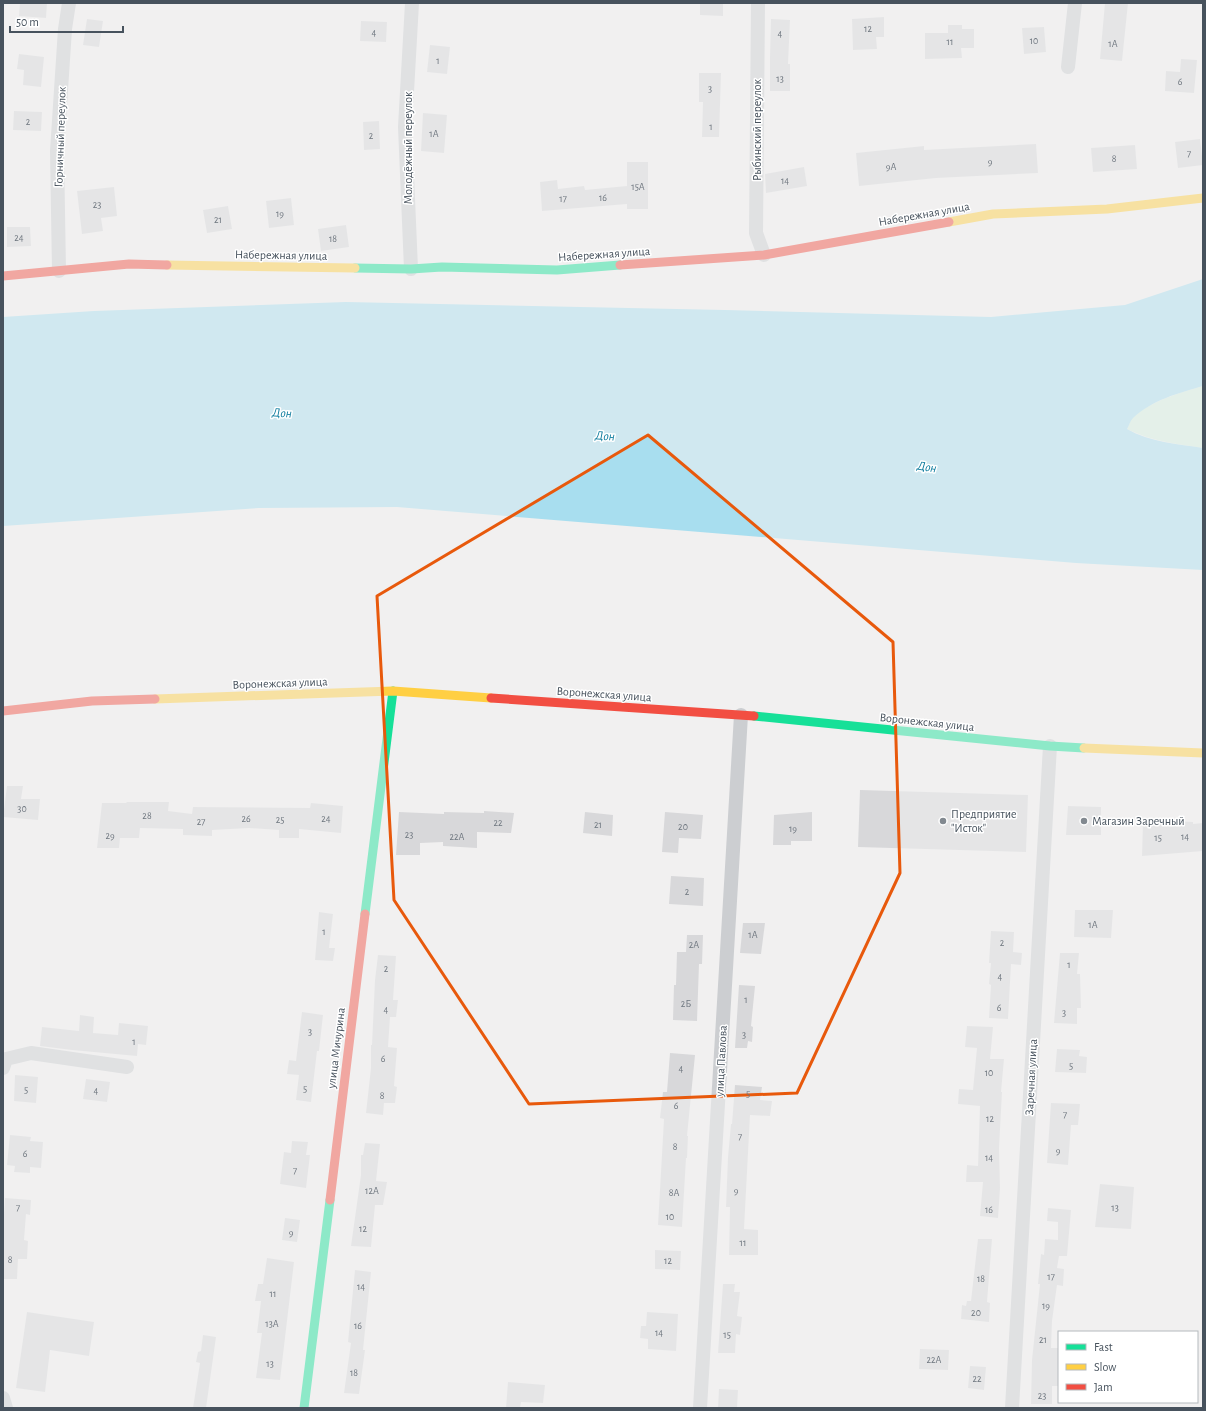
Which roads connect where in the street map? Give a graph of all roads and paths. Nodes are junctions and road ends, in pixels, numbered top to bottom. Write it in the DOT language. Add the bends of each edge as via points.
graph roads {
  1 [pos="69,3"];
  2 [pos="412,3"];
  3 [pos="758,3"];
  4 [pos="1075,3"];
  5 [pos="1068,67"];
  6 [pos="1203,198"];
  7 [pos="764,255"];
  8 [pos="411,269"];
  9 [pos="59,271"];
  10 [pos="3,276"];
  11 [pos="393,691"];
  12 [pos="3,711"];
  13 [pos="741,715"];
  14 [pos="1050,746"];
  15 [pos="1203,754"];
  16 [pos="4,1061"];
  17 [pos="127,1067"];
  18 [pos="3,1398"];
  19 [pos="6,1408"];
  20 [pos="304,1408"];
  21 [pos="700,1408"];
  22 [pos="1012,1408"];
  1 -- 9 [label="street, Горничный переулок" via="57,151"];
  2 -- 8 [label="street, Молодёжный переулок" via="405,127"];
  3 -- 7 [label="street, Рыбинский переулок" via="756,233"];
  4 -- 5 [label="street"];
  6 -- 7 [label="street, Набережная улица" via="1107,209 993,214"];
  7 -- 8 [label="street, Набережная улица" via="557,270 442,267"];
  8 -- 9 [label="street, Набережная улица" via="129,264"];
  9 -- 10 [label="street, Набережная улица"];
  11 -- 12 [label="street, Воронежская улица" via="92,701"];
  11 -- 13 [label="street, Воронежская улица"];
  11 -- 20 [label="street, улица Мичурина"];
  13 -- 14 [label="street, Воронежская улица"];
  13 -- 21 [label="street, улица Павлова"];
  14 -- 15 [label="street, Воронежская улица"];
  14 -- 22 [label="street, Заречная улица"];
  16 -- 17 [label="street" via="31,1053"];
  18 -- 19 [label="street"];
}
